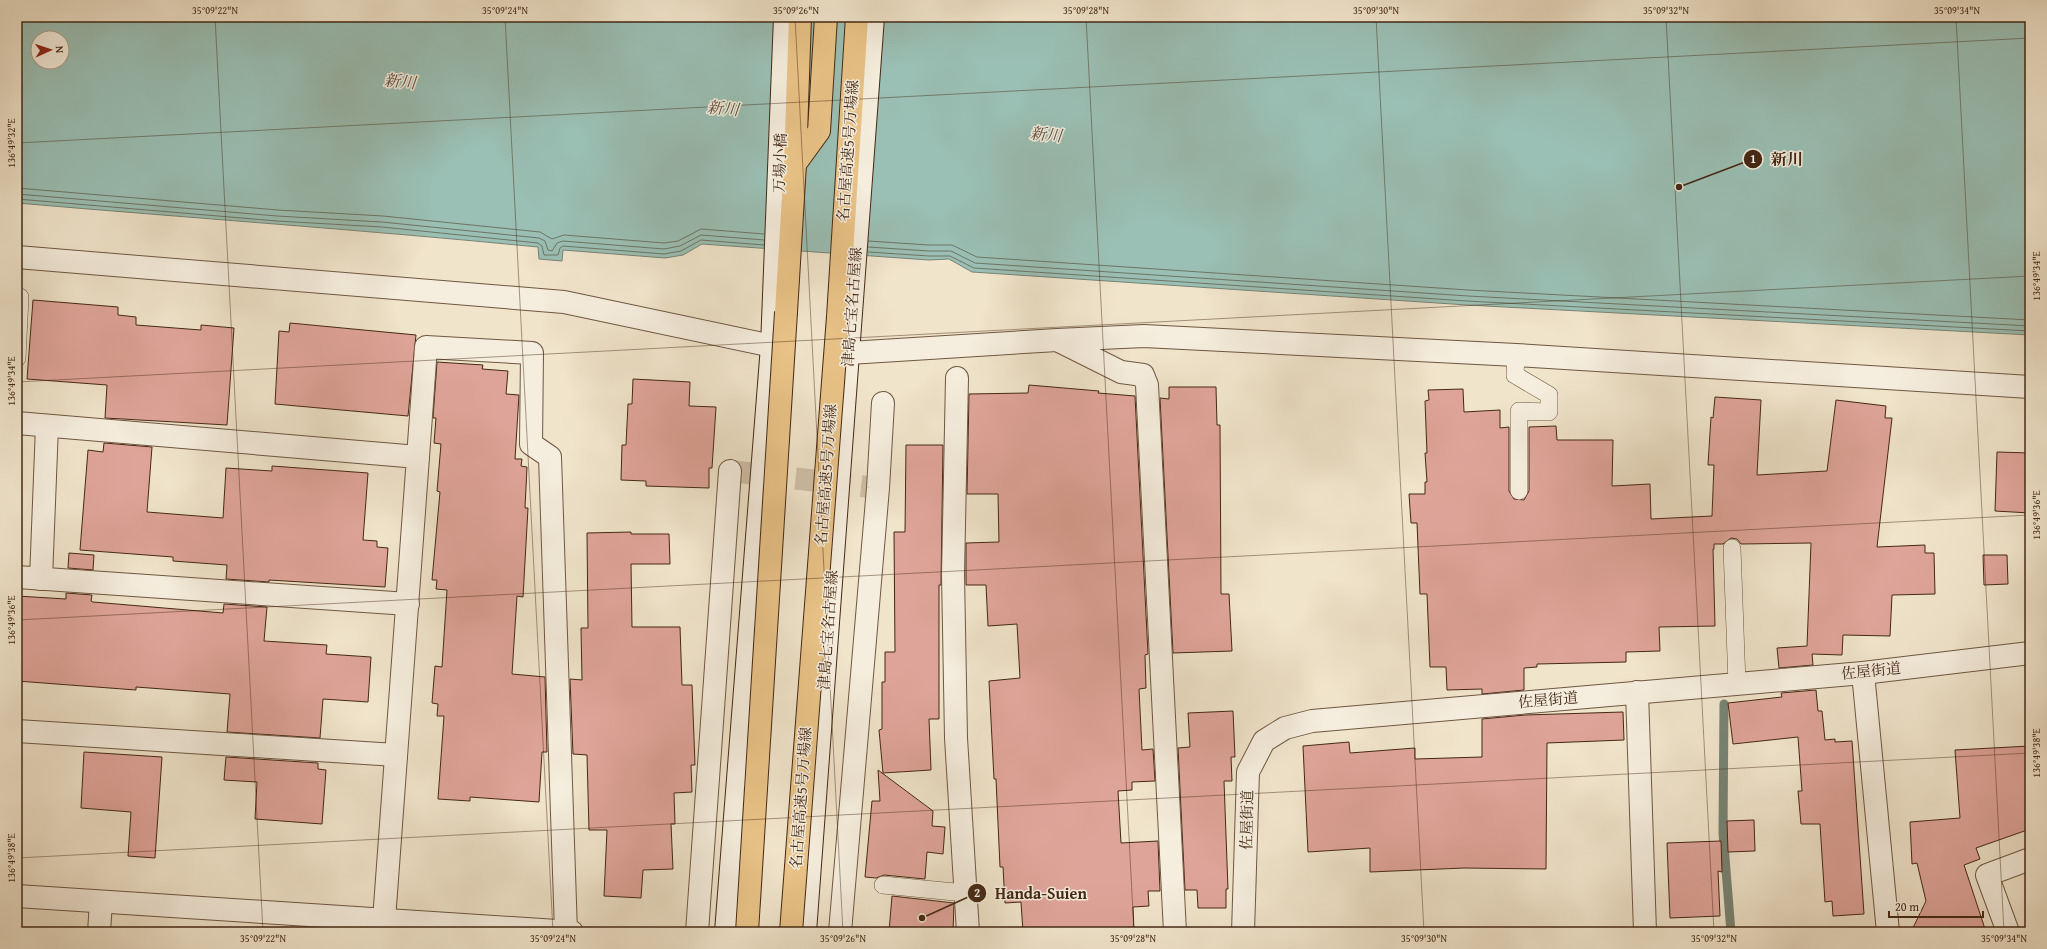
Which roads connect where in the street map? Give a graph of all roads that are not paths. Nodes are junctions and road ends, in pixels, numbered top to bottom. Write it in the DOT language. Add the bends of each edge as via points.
graph roads {
  1 [pos="785,17"];
  2 [pos="800,17"];
  3 [pos="826,17"];
  4 [pos="857,17"];
  5 [pos="873,17"];
  6 [pos="795,164"];
  7 [pos="17,257"];
  8 [pos="20,297"];
  9 [pos="1057,340"];
  10 [pos="772,346"];
  11 [pos="849,354"];
  12 [pos="1516,355"];
  13 [pos="17,358"];
  14 [pos="957,378"];
  15 [pos="2030,387"];
  16 [pos="883,403"];
  17 [pos="17,423"];
  18 [pos="46,426"];
  19 [pos="418,457"];
  20 [pos="730,471"];
  21 [pos="1519,491"];
  22 [pos="1732,548"];
  23 [pos="17,577"];
  24 [pos="42,579"];
  25 [pos="408,604"];
  26 [pos="2030,654"];
  27 [pos="1863,673"];
  28 [pos="1737,684"];
  29 [pos="1637,692"];
  30 [pos="17,731"];
  31 [pos="396,755"];
  32 [pos="2030,859"];
  33 [pos="882,885"];
  34 [pos="966,893"];
  35 [pos="17,896"];
  36 [pos="101,902"];
  37 [pos="384,920"];
  38 [pos="98,932"];
  39 [pos="566,932"];
  40 [pos="572,932"];
  41 [pos="697,932"];
  42 [pos="726,932"];
  43 [pos="748,932"];
  44 [pos="791,932"];
  45 [pos="805,932"];
  46 [pos="840,932"];
  47 [pos="968,932"];
  48 [pos="1174,932"];
  49 [pos="1243,932"];
  50 [pos="1644,932"];
  51 [pos="1888,932"];
  52 [pos="2008,932"];
  1 -- 10 [label="street, 万場小橋"];
  2 -- 6 [label="highway"];
  3 -- 6 [label="highway" via="819,132"];
  4 -- 44 [label="highway, 名古屋高速5号万場線, bridge" via="838,317"];
  5 -- 11 [label="street, 津島七宝名古屋線"];
  6 -- 43 [label="highway, bridge"];
  7 -- 10 [label="street" via="564,302"];
  8 -- 13 [label="lane"];
  9 -- 11 [label="street"];
  9 -- 12 [label="street" via="1144,336"];
  9 -- 48 [label="street" via="1121,372 1143,375 1147,385"];
  10 -- 42 [label="street"];
  11 -- 45 [label="street, 津島七宝名古屋線"];
  12 -- 15 [label="street"];
  12 -- 21 [label="lane" via="1515,375 1549,395 1549,412 1519,412"];
  14 -- 34 [label="street" via="954,574 956,738"];
  16 -- 46 [label="street" via="877,504"];
  17 -- 18 [label="street"];
  18 -- 19 [label="street"];
  18 -- 24 [label="street"];
  19 -- 25 [label="street"];
  19 -- 39 [label="street" via="426,347 532,353 531,444 550,457"];
  20 -- 41 [label="street"];
  22 -- 28 [label="lane"];
  23 -- 24 [label="street"];
  24 -- 25 [label="street"];
  25 -- 31 [label="street"];
  26 -- 27 [label="street, 佐屋街道"];
  27 -- 28 [label="street, 佐屋街道"];
  27 -- 51 [label="street"];
  28 -- 29 [label="street, 佐屋街道"];
  29 -- 49 [label="street, 佐屋街道" via="1312,721 1285,728 1264,742 1248,772"];
  29 -- 50 [label="street"];
  30 -- 31 [label="street"];
  31 -- 37 [label="street"];
  32 -- 52 [label="street" via="1987,875"];
  33 -- 34 [label="lane"];
  34 -- 47 [label="street"];
  35 -- 36 [label="street"];
  36 -- 37 [label="street"];
  36 -- 38 [label="street"];
  37 -- 39 [label="street"];
  39 -- 40 [label="street"];
}
